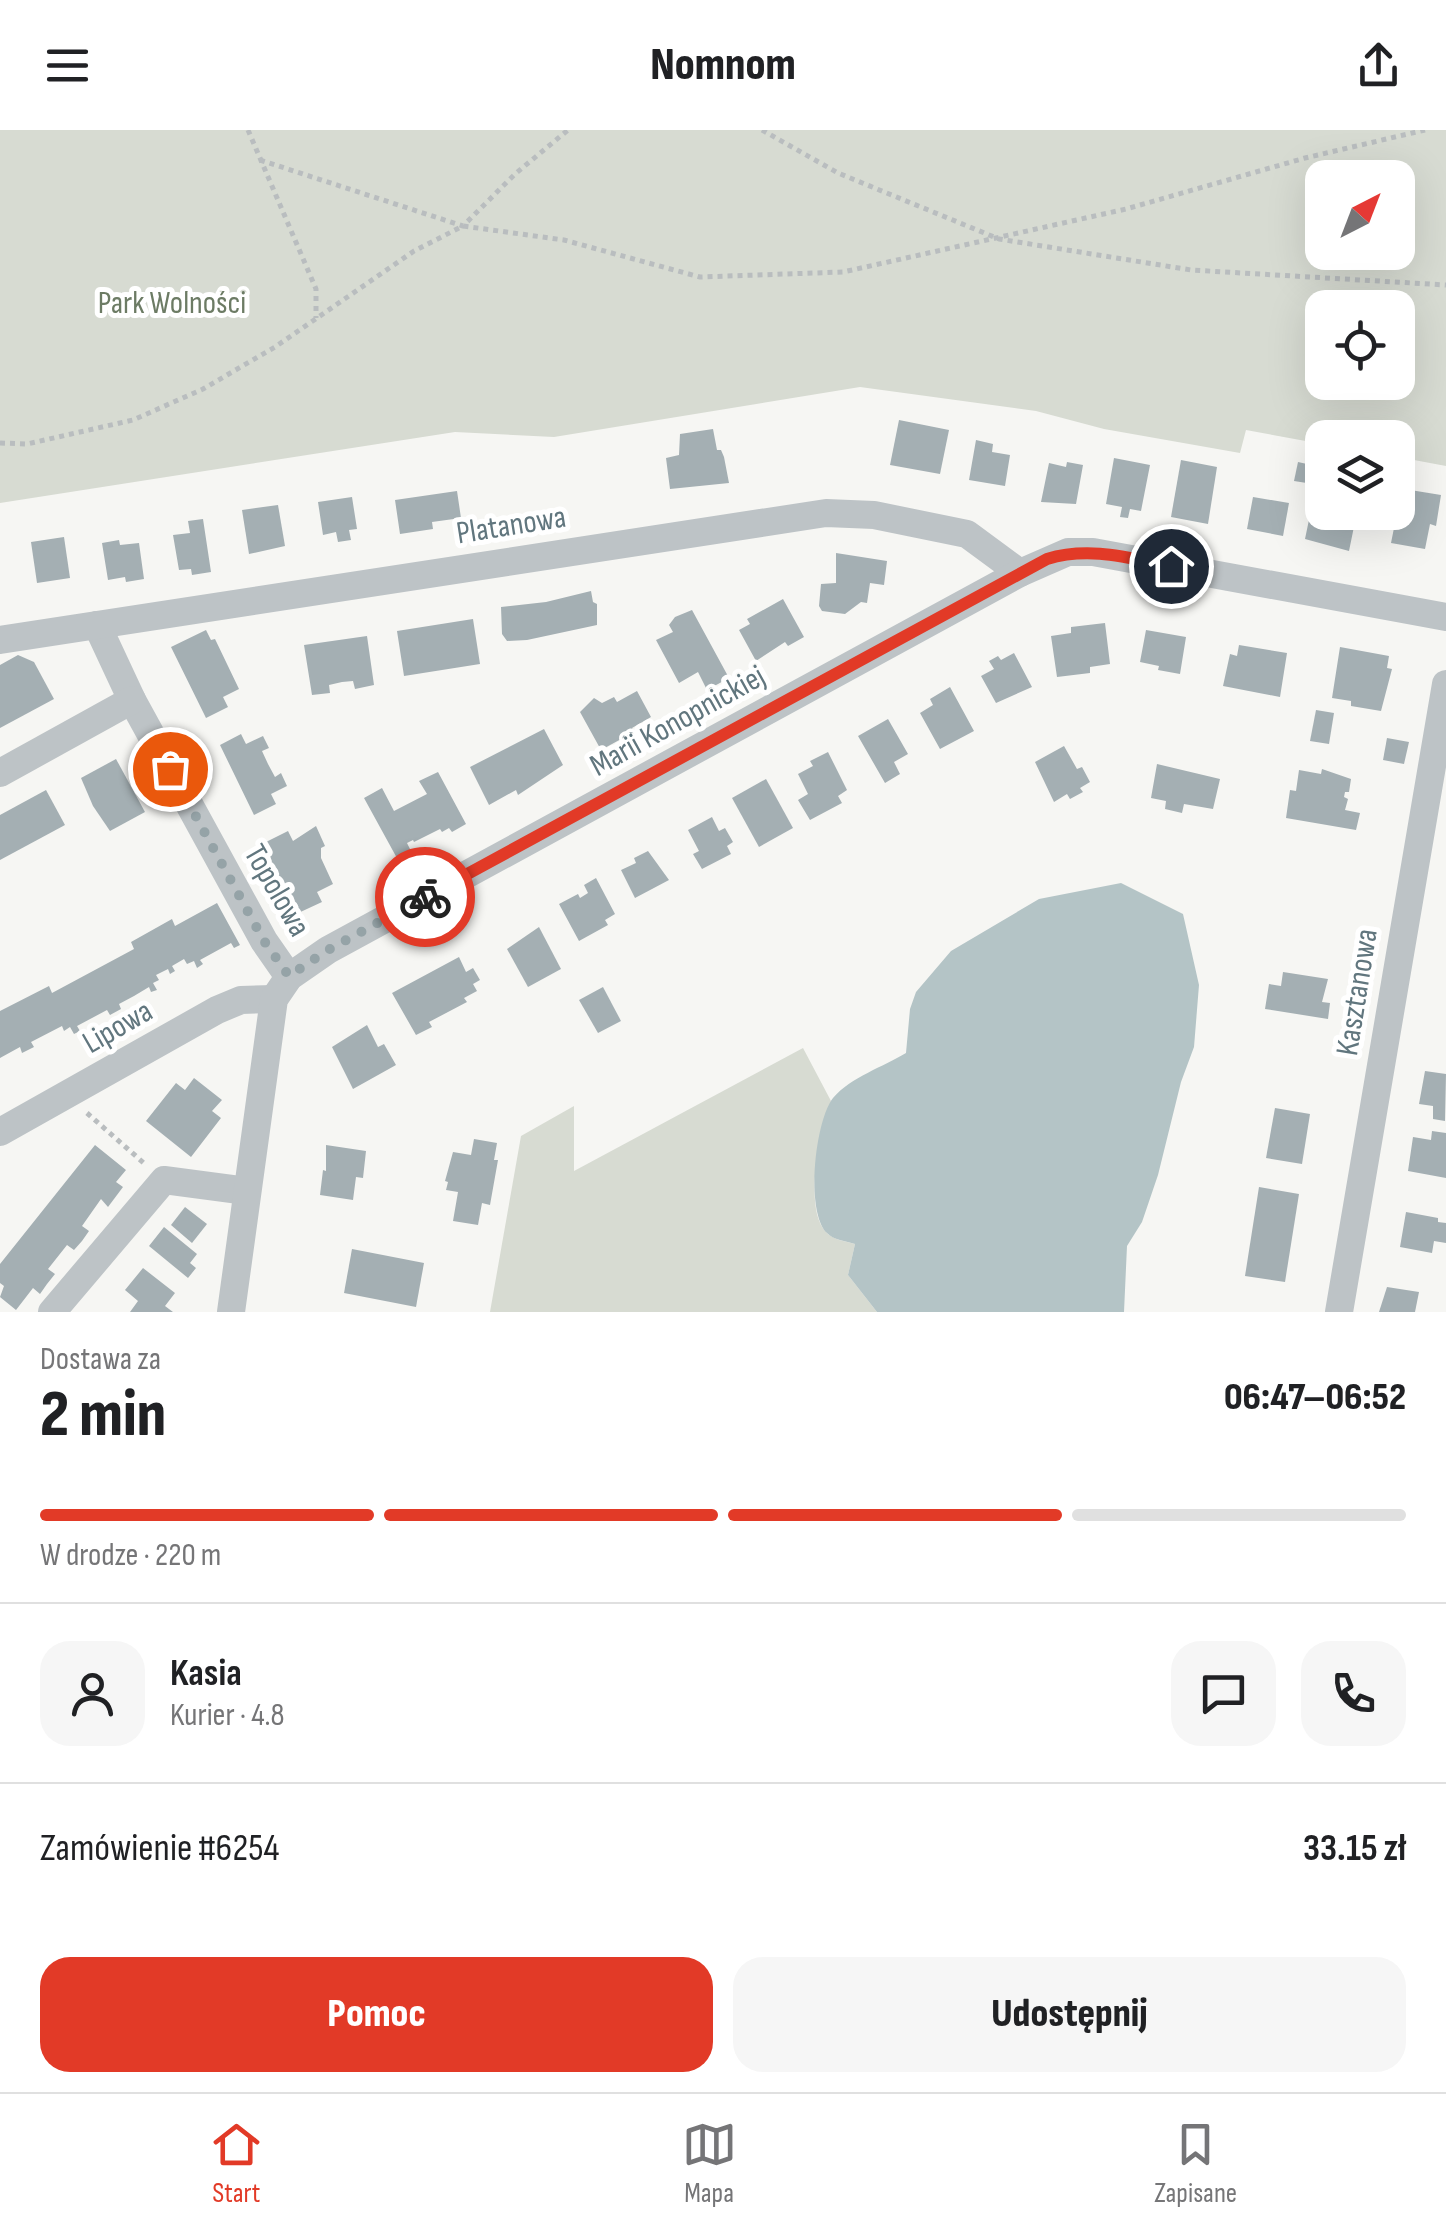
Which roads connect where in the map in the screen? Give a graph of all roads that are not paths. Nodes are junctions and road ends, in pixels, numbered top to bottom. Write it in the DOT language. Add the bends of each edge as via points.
graph roads {
  1 [pos="1020,573"];
  2 [pos="1446,617"];
  3 [pos="97,625"];
  4 [pos="0,640"];
  5 [pos="1446,684"];
  6 [pos="132,700"];
  7 [pos="0,773"];
  8 [pos="282,988"];
  9 [pos="0,1132"];
  10 [pos="247,1191"];
  11 [pos="52,1312"];
  12 [pos="231,1312"];
  13 [pos="1339,1312"];
  1 -- 2 [label="street, Marii Konopnickiej" via="1058,556 1093,552"];
  1 -- 3 [label="street, Platanowa" via="967,534 874,515 826,513"];
  1 -- 8 [label="street, Marii Konopnickiej" via="346,940"];
  3 -- 4 [label="street, Platanowa"];
  3 -- 6 [label="street, Topolowa"];
  5 -- 13 [label="street, Kasztanowa"];
  6 -- 7 [label="street"];
  6 -- 8 [label="street, Topolowa" via="264,941"];
  8 -- 9 [label="street, Lipowa" via="217,1010"];
  8 -- 10 [label="street"];
  10 -- 11 [label="street" via="164,1180"];
  10 -- 12 [label="street"];
}
